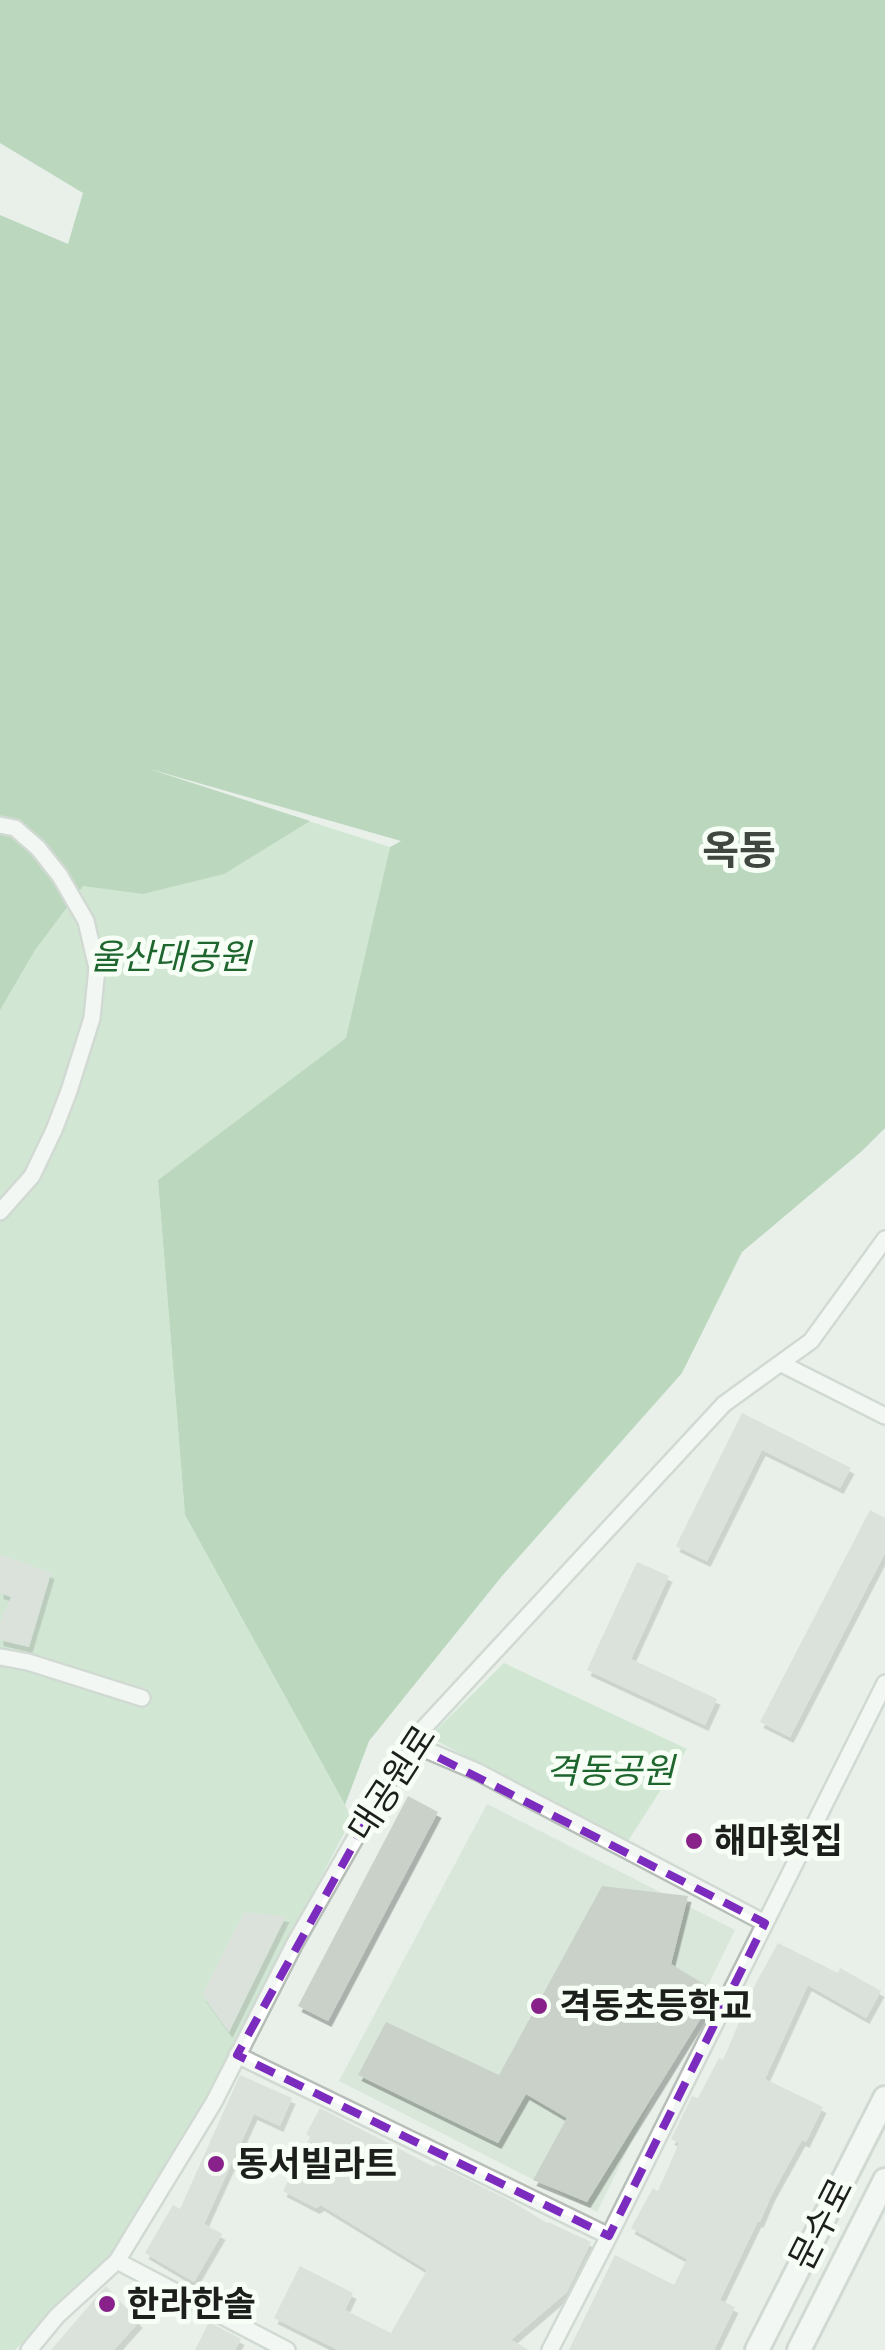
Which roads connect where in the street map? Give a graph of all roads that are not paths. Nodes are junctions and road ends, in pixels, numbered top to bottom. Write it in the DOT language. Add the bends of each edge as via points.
graph roads {
  1 [pos="0,825"];
  2 [pos="0,1212"];
  3 [pos="885,1239"];
  4 [pos="782,1364"];
  5 [pos="885,1416"];
  6 [pos="0,1657"];
  7 [pos="885,1683"];
  8 [pos="142,1698"];
  9 [pos="410,1744"];
  10 [pos="764,1923"];
  11 [pos="237,2055"];
  12 [pos="885,2098"];
  13 [pos="875,2142"];
  14 [pos="885,2180"];
  15 [pos="609,2236"];
  16 [pos="118,2260"];
  17 [pos="29,2350"];
  18 [pos="287,2350"];
  19 [pos="550,2350"];
  20 [pos="757,2350"];
  21 [pos="800,2350"];
  1 -- 2 [label="street" via="15,828 60,876 86,920 97,968 92,1018 54,1130 32,1176"];
  3 -- 4 [label="street, 대공원로" via="810,1341"];
  4 -- 5 [label="street"];
  4 -- 9 [label="street, 대공원로" via="724,1404"];
  6 -- 8 [label="street"];
  7 -- 10 [label="street"];
  9 -- 10 [label="street" via="478,1772"];
  9 -- 11 [label="street, 대공원로"];
  10 -- 15 [label="street"];
  11 -- 15 [label="street"];
  11 -- 16 [label="street, 대공원로"];
  12 -- 13 [label="main road, 문수로"];
  13 -- 20 [label="main road, 문수로"];
  14 -- 21 [label="main road, 문수로"];
  15 -- 19 [label="street"];
  16 -- 17 [label="street, 대공원로"];
  16 -- 18 [label="street"];
}
